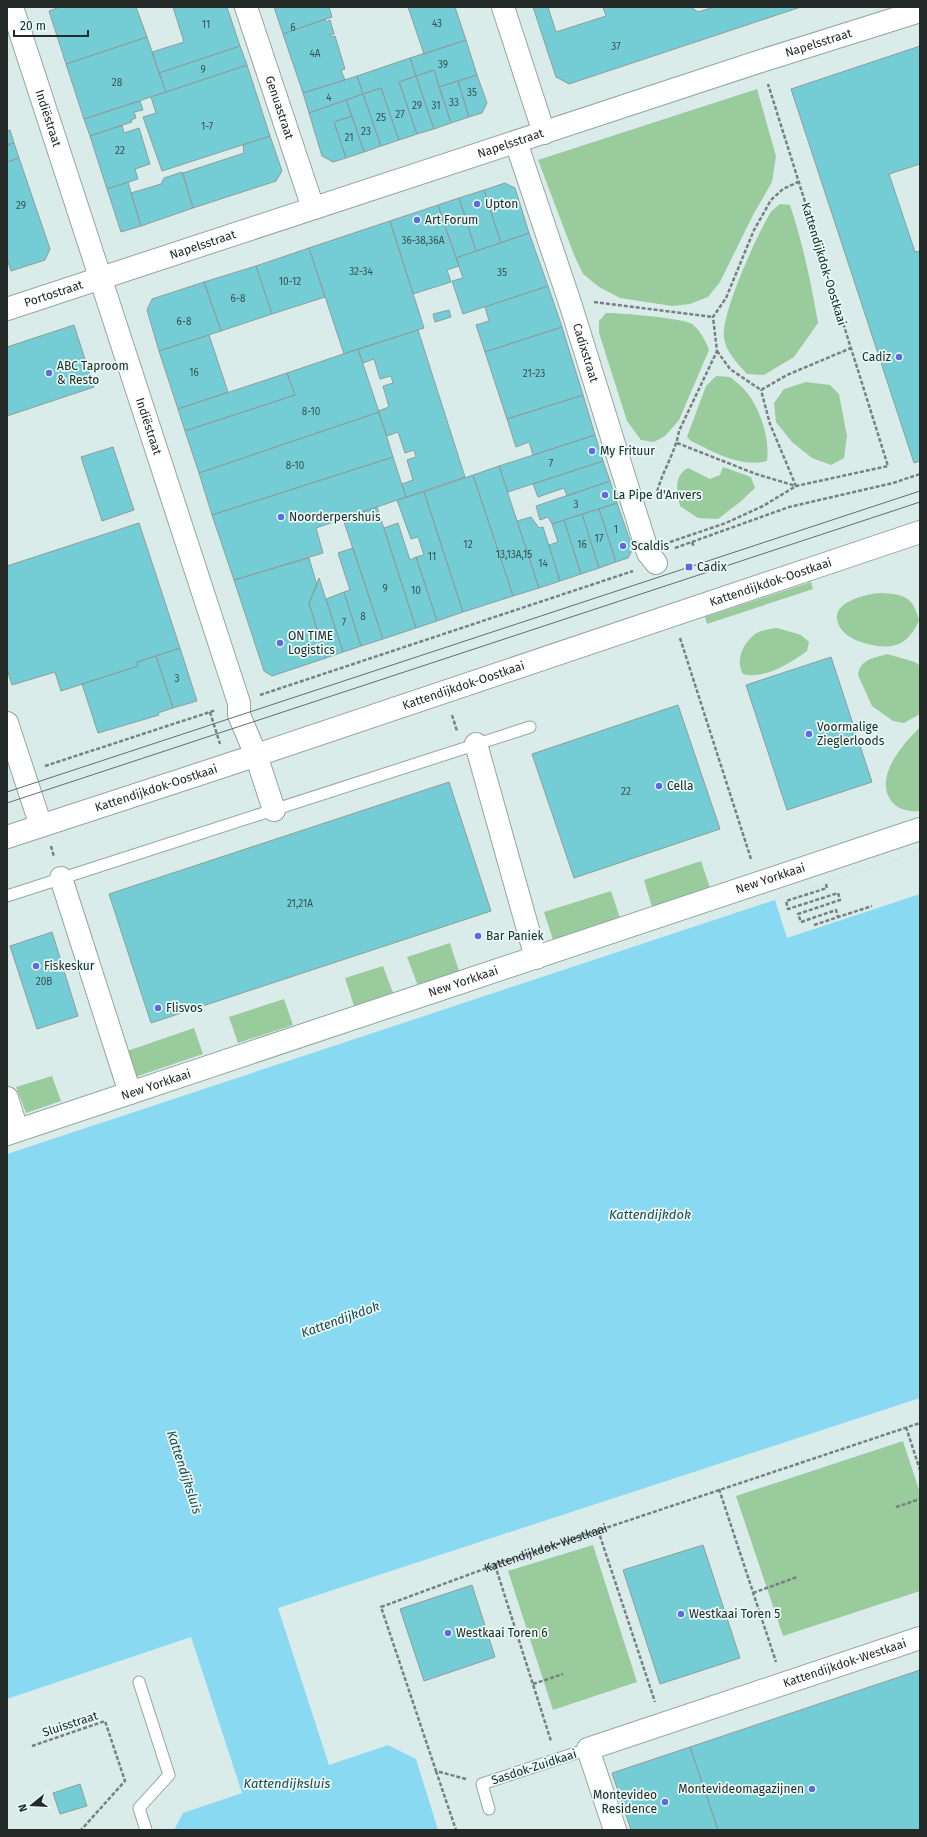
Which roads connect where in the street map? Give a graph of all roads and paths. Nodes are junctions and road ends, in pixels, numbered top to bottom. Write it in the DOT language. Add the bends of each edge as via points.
graph roads {
  1 [pos="12,7"];
  2 [pos="246,7"];
  3 [pos="503,7"];
  4 [pos="920,11"];
  5 [pos="761,61"];
  6 [pos="544,133"];
  7 [pos="516,142"];
  8 [pos="798,182"];
  9 [pos="313,208"];
  10 [pos="101,278"];
  11 [pos="571,306"];
  12 [pos="7,309"];
  13 [pos="712,317"];
  14 [pos="851,348"];
  15 [pos="717,351"];
  16 [pos="761,390"];
  17 [pos="677,444"];
  18 [pos="920,474"];
  19 [pos="796,486"];
  20 [pos="655,504"];
  21 [pos="920,532"];
  22 [pos="692,542"];
  23 [pos="694,547"];
  24 [pos="651,556"];
  25 [pos="680,637"];
  26 [pos="239,702"];
  27 [pos="7,723"];
  28 [pos="530,727"];
  29 [pos="476,744"];
  30 [pos="256,755"];
  31 [pos="23,773"];
  32 [pos="274,810"];
  33 [pos="41,826"];
  34 [pos="920,829"];
  35 [pos="7,837"];
  36 [pos="61,878"];
  37 [pos="759,882"];
  38 [pos="827,888"];
  39 [pos="7,896"];
  40 [pos="872,906"];
  41 [pos="838,917"];
  42 [pos="814,924"];
  43 [pos="536,958"];
  44 [pos="130,1093"];
  45 [pos="7,1098"];
  46 [pos="12,1132"];
  47 [pos="920,1423"];
  48 [pos="906,1427"];
  49 [pos="920,1470"];
  50 [pos="719,1489"];
  51 [pos="920,1499"];
  52 [pos="896,1507"];
  53 [pos="598,1530"];
  54 [pos="495,1565"];
  55 [pos="797,1578"];
  56 [pos="753,1593"];
  57 [pos="920,1638"];
  58 [pos="563,1674"];
  59 [pos="138,1682"];
  60 [pos="783,1683"];
  61 [pos="533,1684"];
  62 [pos="662,1724"];
  63 [pos="32,1746"];
  64 [pos="588,1749"];
  65 [pos="557,1759"];
  66 [pos="436,1771"];
  67 [pos="482,1784"];
  68 [pos="489,1809"];
  69 [pos="81,1830"];
  70 [pos="146,1830"];
  71 [pos="456,1830"];
  72 [pos="614,1830"];
  1 -- 10 [label="street, Indiëstraat"];
  2 -- 9 [label="street, Genuastraat"];
  3 -- 6 [label="street"];
  4 -- 5 [label="street, Napelsstraat"];
  5 -- 6 [label="street, Napelsstraat"];
  5 -- 8 [label="path, Kattendijkdok-Oostkaai"];
  6 -- 7 [label="street, Napelsstraat"];
  7 -- 9 [label="street, Napelsstraat"];
  7 -- 11 [label="street, Cadixstraat"];
  8 -- 13 [label="path" via="783,188 771,200 754,230 726,298"];
  8 -- 14 [label="path, Kattendijkdok-Oostkaai"];
  9 -- 10 [label="street, Napelsstraat"];
  10 -- 12 [label="street, Portostraat"];
  10 -- 26 [label="street, Indiëstraat"];
  11 -- 13 [label="path" via="604,302"];
  11 -- 24 [label="street, Cadixstraat"];
  13 -- 15 [label="path"];
  14 -- 16 [label="path" via="787,375"];
  14 -- 19 [label="path, Kattendijkdok-Oostkaai" via="888,466"];
  15 -- 16 [label="path" via="730,369"];
  15 -- 17 [label="path" via="679,431"];
  16 -- 19 [label="path" via="770,424"];
  17 -- 19 [label="path"];
  17 -- 20 [label="path" via="659,483"];
  18 -- 22 [label="path" via="893,483 789,507"];
  19 -- 24 [label="path" via="763,506"];
  21 -- 30 [label="street, Kattendijkdok-Oostkaai"];
  22 -- 23 [label="path"];
  22 -- 24 [label="path"];
  24 -- 26 [label="path"];
  25 -- 37 [label="path"];
  26 -- 30 [label="street, Indiëstraat" via="239,715"];
  26 -- 31 [label="path"];
  27 -- 31 [label="street"];
  28 -- 29 [label="lane"];
  29 -- 32 [label="lane"];
  29 -- 43 [label="street"];
  30 -- 32 [label="street, Indiëstraat"];
  30 -- 33 [label="street, Kattendijkdok-Oostkaai"];
  31 -- 33 [label="street"];
  32 -- 36 [label="lane"];
  33 -- 35 [label="street, Kattendijkdok-Oostkaai"];
  34 -- 37 [label="street, New Yorkkaai"];
  36 -- 39 [label="lane"];
  36 -- 44 [label="street"];
  37 -- 43 [label="street, New Yorkkaai"];
  38 -- 41 [label="path" via="786,901 788,909 838,893 840,900 798,914 801,922 836,910"];
  40 -- 41 [label="path"];
  41 -- 42 [label="path"];
  43 -- 44 [label="street, New Yorkkaai"];
  44 -- 46 [label="street, New Yorkkaai"];
  45 -- 46 [label="street"];
  47 -- 48 [label="path, Kattendijkdok-Westkaai"];
  48 -- 49 [label="path"];
  48 -- 50 [label="path, Kattendijkdok-Westkaai"];
  50 -- 53 [label="path, Kattendijkdok-Westkaai"];
  50 -- 56 [label="path"];
  51 -- 52 [label="path"];
  53 -- 54 [label="path, Kattendijkdok-Westkaai"];
  53 -- 62 [label="path"];
  54 -- 61 [label="path"];
  54 -- 66 [label="path, Kattendijkdok-Westkaai" via="381,1607"];
  55 -- 56 [label="path"];
  56 -- 60 [label="path"];
  57 -- 60 [label="street, Kattendijkdok-Westkaai"];
  58 -- 61 [label="path"];
  59 -- 70 [label="lane" via="169,1775 139,1808"];
  60 -- 62 [label="street, Kattendijkdok-Westkaai"];
  61 -- 65 [label="path"];
  62 -- 64 [label="street, Kattendijkdok-Westkaai"];
  63 -- 69 [label="path, Sluisstraat" via="106,1721 125,1781"];
  64 -- 65 [label="lane, Sasdok-Zuidkaai"];
  64 -- 72 [label="street"];
  65 -- 67 [label="lane, Sasdok-Zuidkaai"];
  66 -- 67 [label="path"];
  66 -- 71 [label="path"];
  67 -- 68 [label="lane, Sasdok-Zuidkaai"];
}
